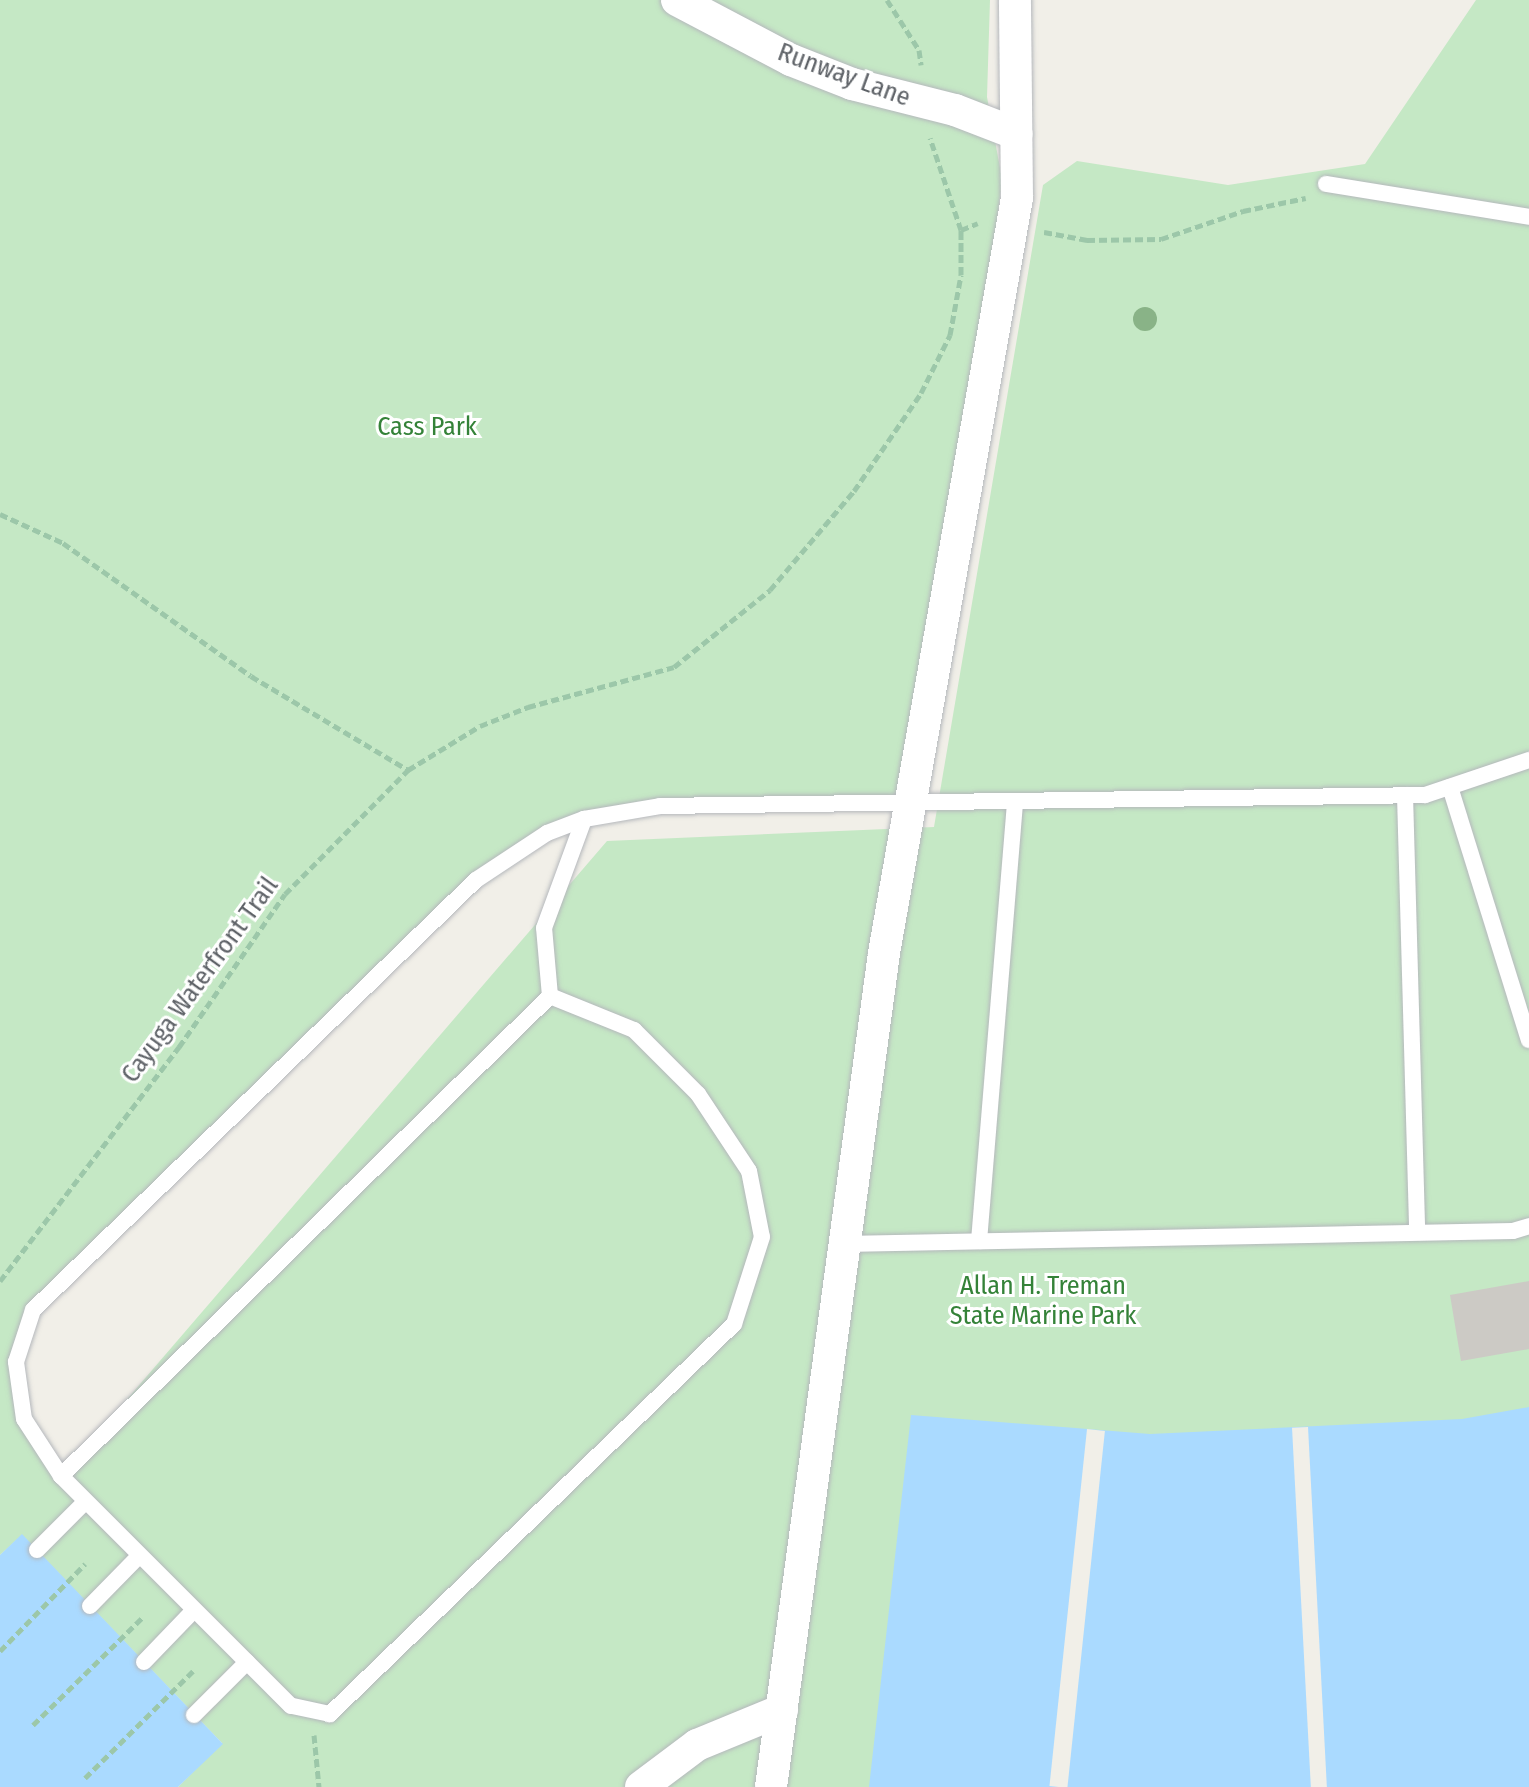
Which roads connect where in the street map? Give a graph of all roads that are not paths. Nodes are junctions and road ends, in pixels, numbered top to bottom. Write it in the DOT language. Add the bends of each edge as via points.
graph roads {
  1 [pos="677,0"];
  2 [pos="1015,0"];
  3 [pos="1017,134"];
  4 [pos="1326,184"];
  5 [pos="1529,217"];
  6 [pos="1529,760"];
  7 [pos="1450,787"];
  8 [pos="1405,795"];
  9 [pos="1015,801"];
  10 [pos="908,802"];
  11 [pos="584,819"];
  12 [pos="550,996"];
  13 [pos="1529,1040"];
  14 [pos="1529,1226"];
  15 [pos="1417,1232"];
  16 [pos="979,1241"];
  17 [pos="844,1244"];
  18 [pos="61,1476"];
  19 [pos="85,1502"];
  20 [pos="37,1550"];
  21 [pos="139,1556"];
  22 [pos="90,1606"];
  23 [pos="194,1610"];
  24 [pos="144,1662"];
  25 [pos="247,1662"];
  26 [pos="782,1710"];
  27 [pos="194,1715"];
  28 [pos="641,1787"];
  29 [pos="771,1787"];
  1 -- 3 [label="street, Runway Lane" via="791,60"];
  2 -- 3 [label="street"];
  3 -- 10 [label="street" via="1009,245"];
  4 -- 5 [label="lane"];
  6 -- 7 [label="lane"];
  7 -- 8 [label="lane"];
  7 -- 13 [label="lane"];
  8 -- 9 [label="lane"];
  8 -- 15 [label="lane"];
  9 -- 10 [label="lane"];
  9 -- 16 [label="lane"];
  10 -- 11 [label="lane" via="660,806"];
  10 -- 17 [label="street"];
  11 -- 12 [label="lane" via="544,928"];
  11 -- 18 [label="lane" via="535,841 441,911 33,1310 16,1362 17,1391 36,1442"];
  12 -- 18 [label="lane"];
  12 -- 25 [label="lane" via="634,1030 698,1094 749,1171 762,1237 734,1324 330,1714 291,1706"];
  14 -- 15 [label="lane" via="1513,1231"];
  15 -- 16 [label="lane"];
  16 -- 17 [label="lane"];
  17 -- 26 [label="street"];
  18 -- 19 [label="lane"];
  19 -- 20 [label="lane"];
  19 -- 21 [label="lane"];
  21 -- 22 [label="lane"];
  21 -- 23 [label="lane"];
  23 -- 24 [label="lane"];
  23 -- 25 [label="lane"];
  25 -- 27 [label="lane"];
  26 -- 28 [label="street" via="697,1745"];
  26 -- 29 [label="street"];
}
